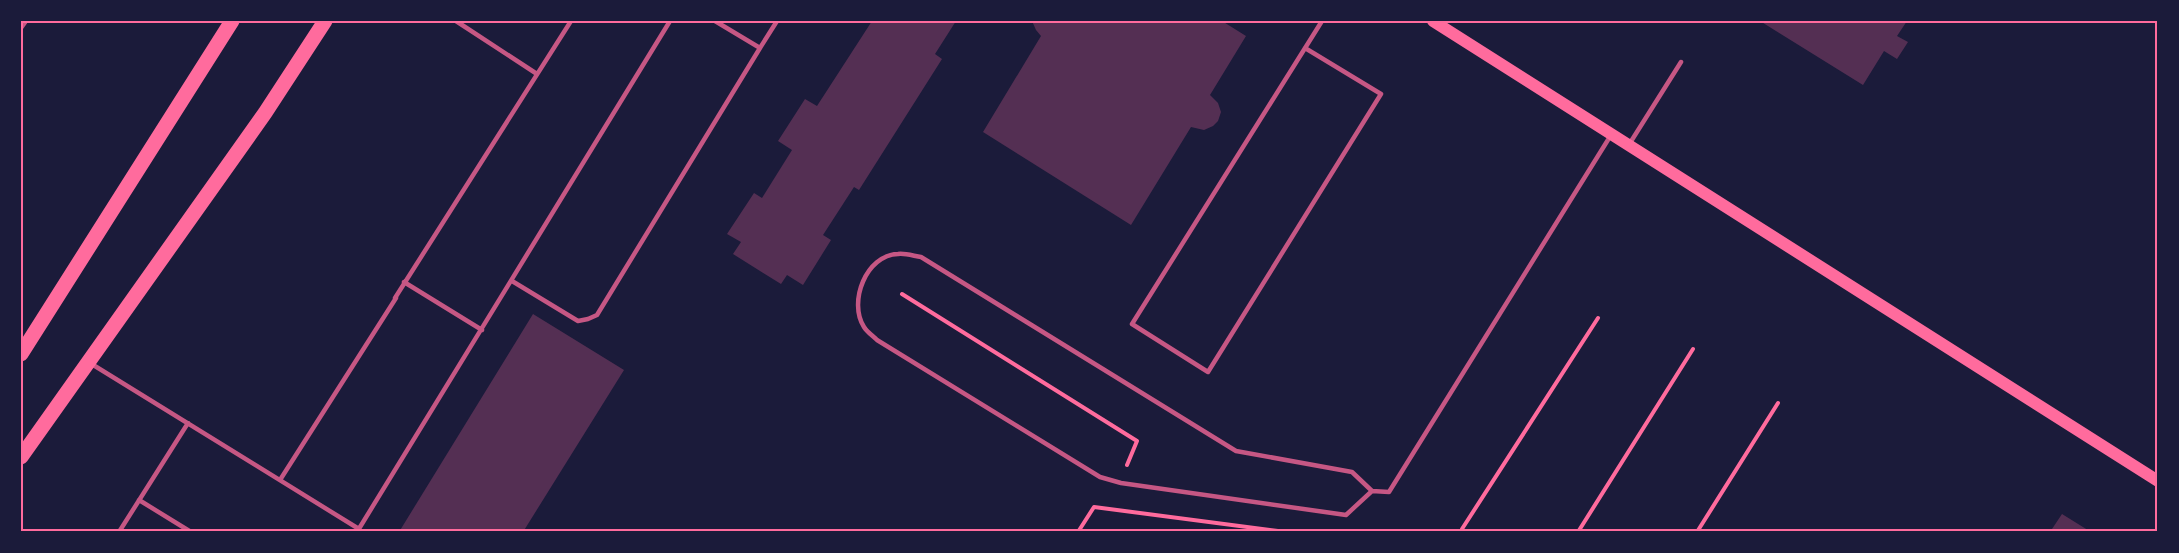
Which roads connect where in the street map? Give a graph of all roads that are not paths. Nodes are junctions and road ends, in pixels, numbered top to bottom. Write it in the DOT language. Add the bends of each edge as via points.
graph roads {
  1 [pos="26,21"];
  2 [pos="232,21"];
  3 [pos="326,21"];
  4 [pos="456,21"];
  5 [pos="571,21"];
  6 [pos="670,21"];
  7 [pos="715,21"];
  8 [pos="777,21"];
  9 [pos="1322,21"];
  10 [pos="1433,21"];
  11 [pos="21,28"];
  12 [pos="760,48"];
  13 [pos="1305,48"];
  14 [pos="1681,62"];
  15 [pos="537,74"];
  16 [pos="1611,135"];
  17 [pos="1628,146"];
  18 [pos="512,281"];
  19 [pos="405,282"];
  20 [pos="482,330"];
  21 [pos="21,354"];
  22 [pos="88,361"];
  23 [pos="188,423"];
  24 [pos="21,457"];
  25 [pos="280,480"];
  26 [pos="2158,481"];
  27 [pos="1372,491"];
  28 [pos="140,500"];
  29 [pos="358,530"];
  30 [pos="119,532"];
  31 [pos="191,532"];
  1 -- 11 [label="lane"];
  2 -- 21 [label="main road"];
  3 -- 22 [label="main road"];
  4 -- 15 [label="lane"];
  5 -- 15 [label="lane"];
  6 -- 18 [label="lane"];
  7 -- 12 [label="lane"];
  8 -- 12 [label="lane"];
  9 -- 13 [label="lane"];
  10 -- 16 [label="main road"];
  12 -- 18 [label="lane" via="597,315 578,321"];
  13 -- 13 [label="lane" via="1132,324 1208,372 1381,94"];
  14 -- 17 [label="lane"];
  15 -- 19 [label="lane"];
  16 -- 17 [label="main road"];
  16 -- 27 [label="lane" via="1389,492"];
  17 -- 26 [label="main road"];
  18 -- 20 [label="lane"];
  19 -- 20 [label="lane"];
  19 -- 25 [label="lane"];
  20 -- 29 [label="lane"];
  22 -- 23 [label="lane"];
  22 -- 24 [label="main road"];
  23 -- 25 [label="lane"];
  23 -- 28 [label="lane"];
  25 -- 29 [label="lane"];
  27 -- 27 [label="lane" via="1352,472 1236,451 921,257 897,254 880,260 867,273 860,289 857,308 864,327 877,340 1100,477 1346,515"];
  28 -- 30 [label="lane"];
  28 -- 31 [label="lane"];
}
